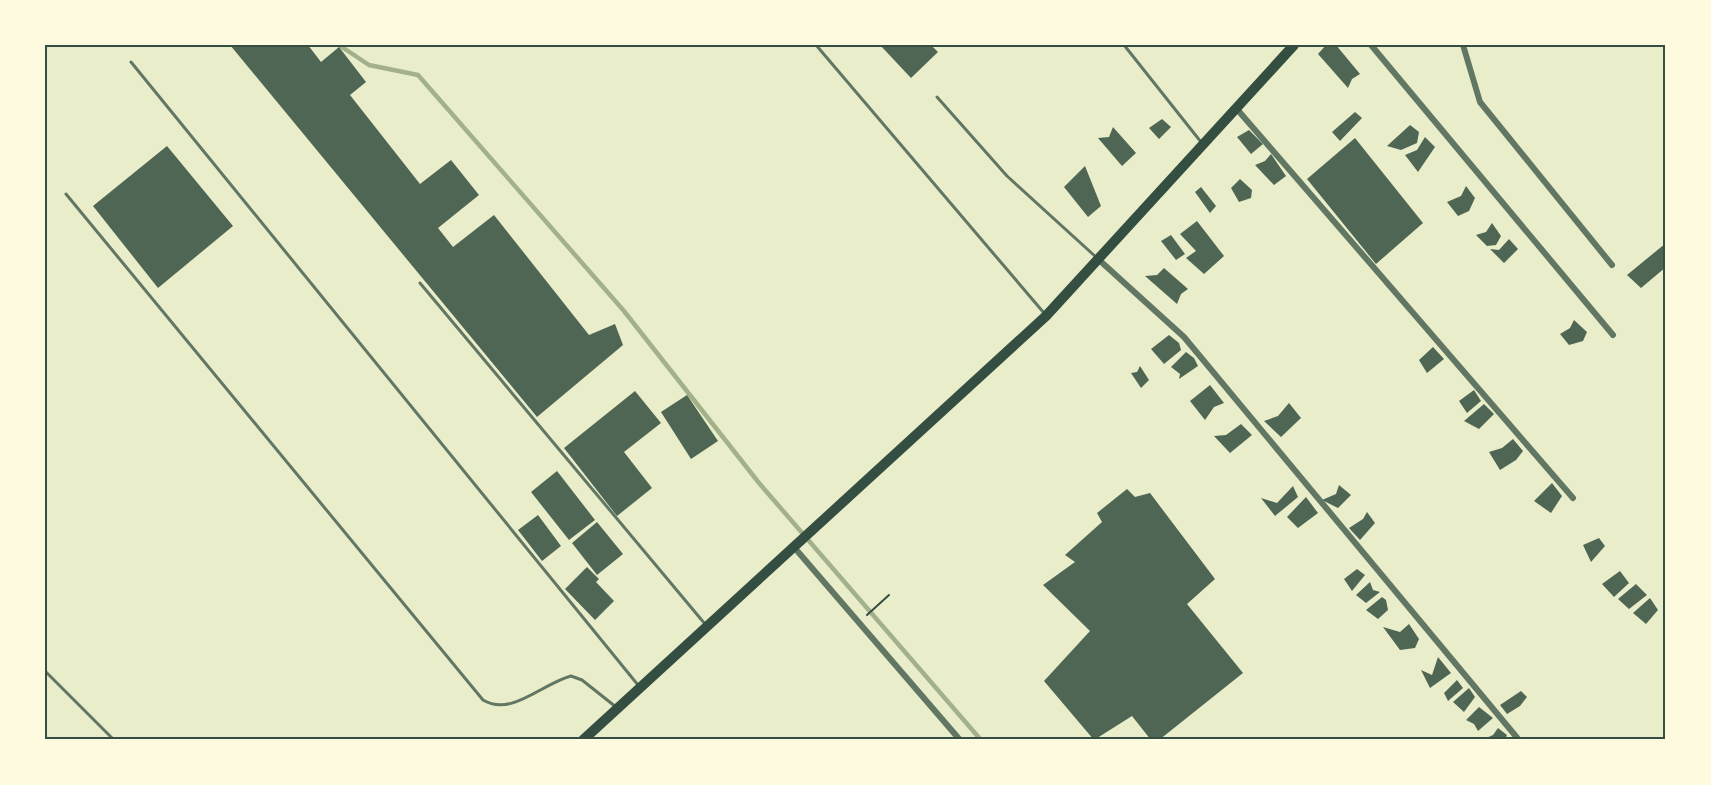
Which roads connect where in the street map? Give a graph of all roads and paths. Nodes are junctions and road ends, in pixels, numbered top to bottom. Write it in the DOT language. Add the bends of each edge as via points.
graph roads {
  1 [pos="816,45"];
  2 [pos="1124,45"];
  3 [pos="1294,45"];
  4 [pos="1371,45"];
  5 [pos="1463,45"];
  6 [pos="131,62"];
  7 [pos="937,97"];
  8 [pos="1235,107"];
  9 [pos="1202,144"];
  10 [pos="66,194"];
  11 [pos="1098,259"];
  12 [pos="1612,265"];
  13 [pos="420,283"];
  14 [pos="1046,316"];
  15 [pos="1613,336"];
  16 [pos="1573,498"];
  17 [pos="795,543"];
  18 [pos="889,595"];
  19 [pos="866,616"];
  20 [pos="706,626"];
  21 [pos="45,671"];
  22 [pos="640,687"];
  23 [pos="617,708"];
  24 [pos="114,740"];
  25 [pos="583,740"];
  26 [pos="960,740"];
  27 [pos="1518,740"];
  1 -- 14 [label="lane"];
  2 -- 9 [label="lane"];
  3 -- 8 [label="highway"];
  4 -- 15 [label="street"];
  5 -- 12 [label="street" via="1480,102"];
  6 -- 22 [label="lane"];
  7 -- 11 [label="lane" via="1007,176"];
  8 -- 9 [label="highway"];
  8 -- 16 [label="street"];
  9 -- 11 [label="highway"];
  10 -- 23 [label="lane" via="483,700 509,705 571,676"];
  11 -- 14 [label="highway"];
  11 -- 27 [label="street" via="1184,337"];
  13 -- 20 [label="lane"];
  14 -- 17 [label="highway"];
  17 -- 20 [label="highway"];
  17 -- 26 [label="street"];
  18 -- 19 [label="path"];
  20 -- 22 [label="highway"];
  21 -- 24 [label="lane"];
  22 -- 23 [label="highway"];
  23 -- 25 [label="highway"];
}
